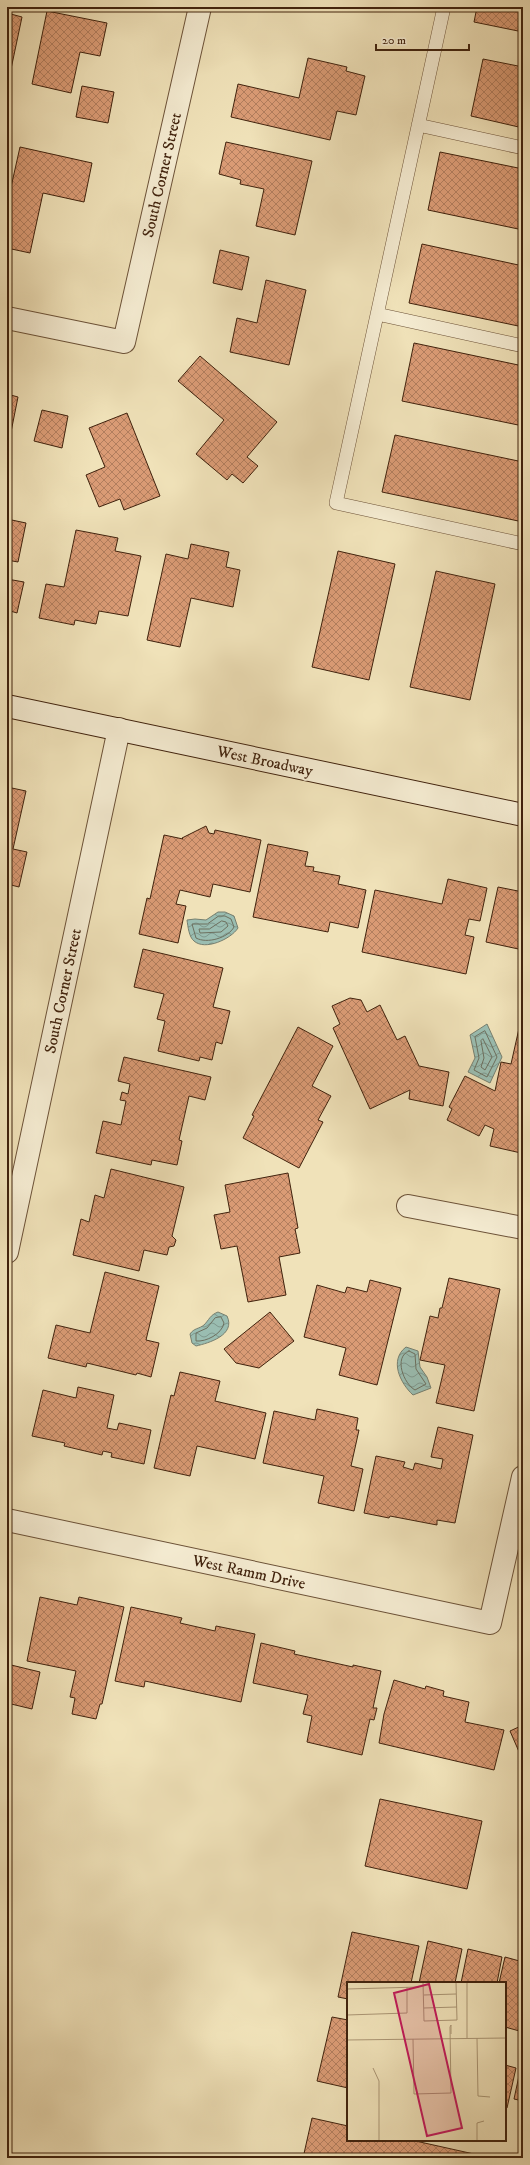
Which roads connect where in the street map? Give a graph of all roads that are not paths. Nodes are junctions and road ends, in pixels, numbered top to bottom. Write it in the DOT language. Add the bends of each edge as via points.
graph roads {
  1 [pos="200,7"];
  2 [pos="444,7"];
  3 [pos="418,125"];
  4 [pos="523,148"];
  5 [pos="377,314"];
  6 [pos="7,318"];
  7 [pos="523,346"];
  8 [pos="523,544"];
  9 [pos="7,706"];
  10 [pos="119,730"];
  11 [pos="523,815"];
  12 [pos="408,1206"];
  13 [pos="523,1228"];
  14 [pos="7,1252"];
  15 [pos="523,1477"];
  16 [pos="7,1520"];
  1 -- 6 [label="street, South Corner Street" via="124,342"];
  2 -- 3 [label="lane"];
  3 -- 4 [label="lane"];
  3 -- 5 [label="lane"];
  5 -- 7 [label="lane"];
  5 -- 8 [label="lane" via="336,503"];
  9 -- 10 [label="street, West Broadway"];
  10 -- 11 [label="street, West Broadway"];
  10 -- 14 [label="street, South Corner Street"];
  12 -- 13 [label="street"];
  15 -- 16 [label="street, West Ramm Drive" via="490,1623"];
}
